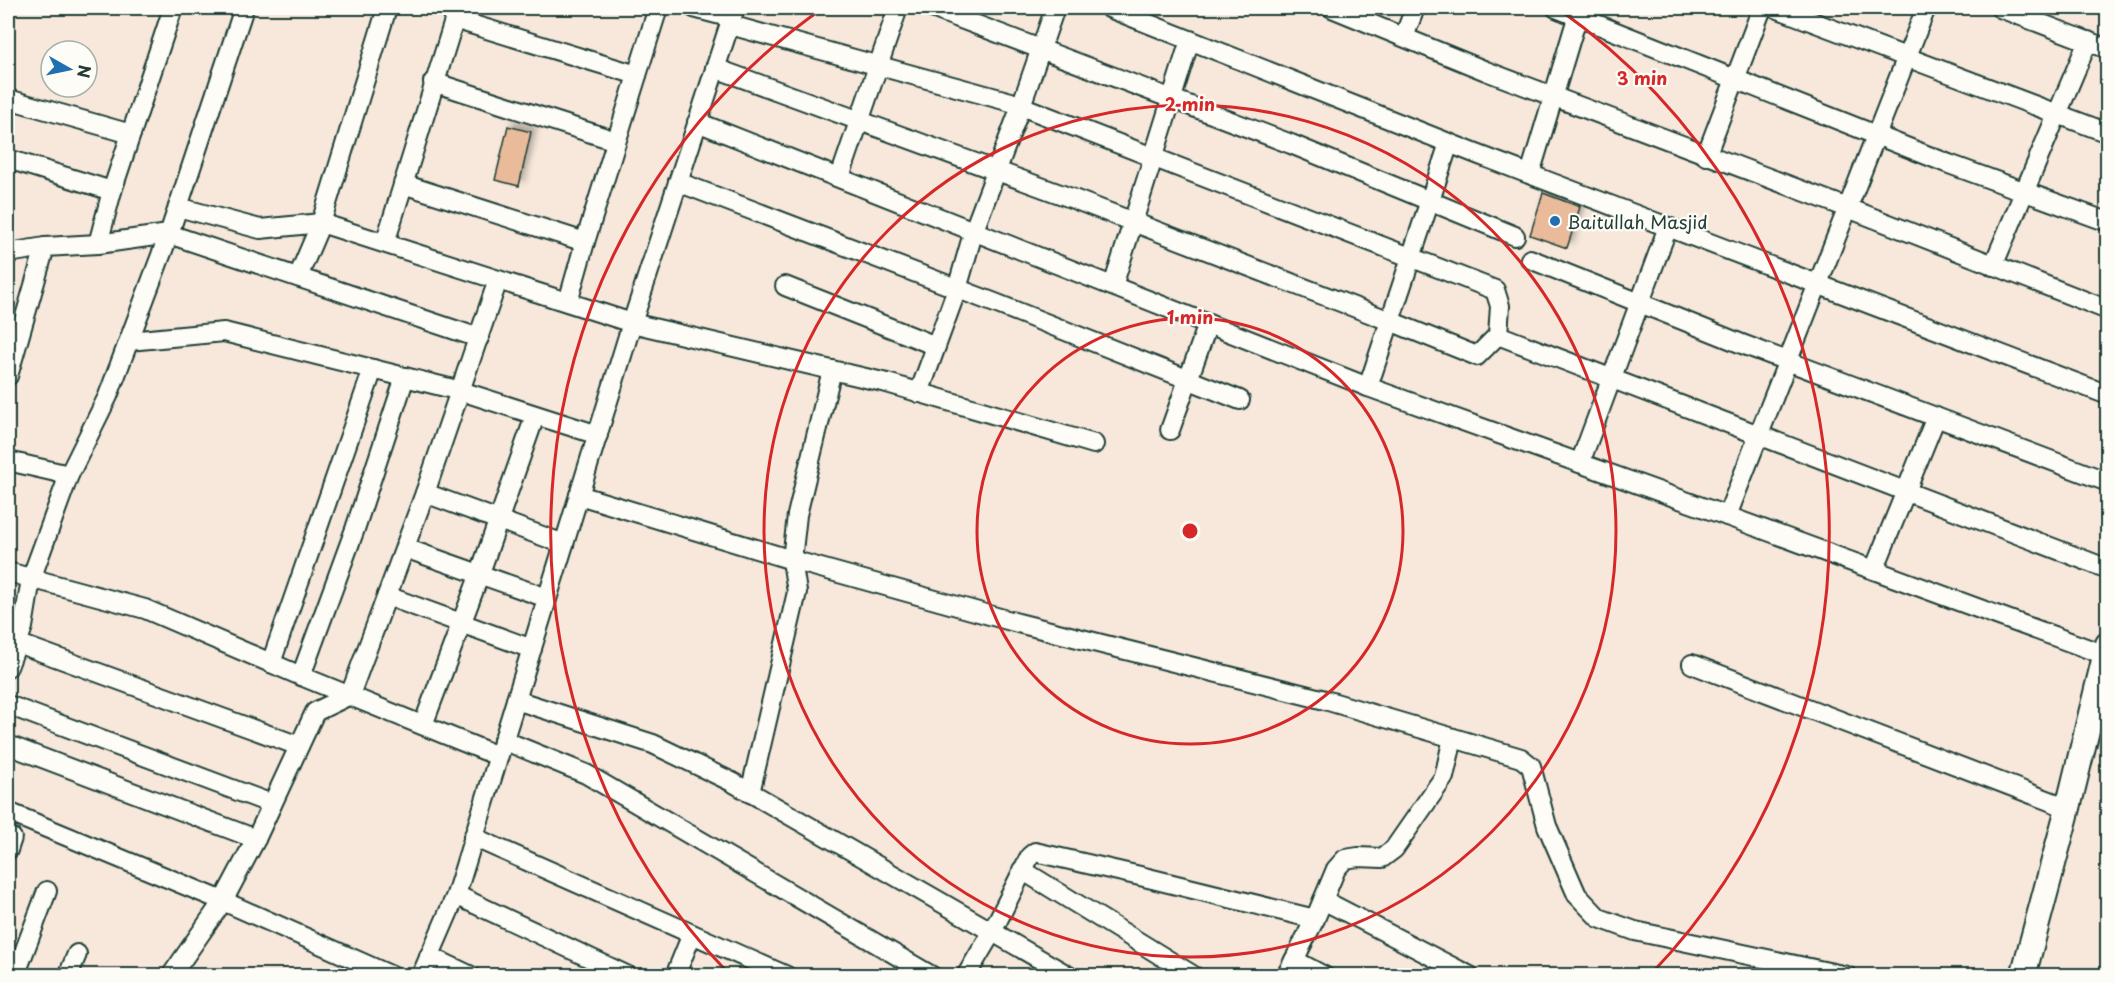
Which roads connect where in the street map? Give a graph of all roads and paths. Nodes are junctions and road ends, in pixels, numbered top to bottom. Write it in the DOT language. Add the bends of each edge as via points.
graph roads {
  1 [pos="173,8"];
  2 [pos="244,8"];
  3 [pos="387,8"];
  4 [pos="658,8"];
  5 [pos="694,8"];
  6 [pos="898,8"];
  7 [pos="932,8"];
  8 [pos="1055,8"];
  9 [pos="1109,8"];
  10 [pos="1332,8"];
  11 [pos="1415,8"];
  12 [pos="1556,8"];
  13 [pos="1762,8"];
  14 [pos="1776,8"];
  15 [pos="1926,8"];
  16 [pos="2000,8"];
  17 [pos="1579,12"];
  18 [pos="456,13"];
  19 [pos="732,17"];
  20 [pos="1404,37"];
  21 [pos="1190,40"];
  22 [pos="2088,41"];
  23 [pos="1041,49"];
  24 [pos="2108,49"];
  25 [pos="1907,57"];
  26 [pos="877,64"];
  27 [pos="715,68"];
  28 [pos="638,75"];
  29 [pos="1735,79"];
  30 [pos="434,82"];
  31 [pos="1553,97"];
  32 [pos="8,99"];
  33 [pos="1172,99"];
  34 [pos="1021,106"];
  35 [pos="2057,114"];
  36 [pos="859,121"];
  37 [pos="697,122"];
  38 [pos="2108,133"];
  39 [pos="131,134"];
  40 [pos="1876,135"];
  41 [pos="616,141"];
  42 [pos="1449,143"];
  43 [pos="1706,156"];
  44 [pos="1154,157"];
  45 [pos="8,159"];
  46 [pos="996,171"];
  47 [pos="1530,174"];
  48 [pos="840,177"];
  49 [pos="678,182"];
  50 [pos="403,184"];
  51 [pos="112,191"];
  52 [pos="2024,192"];
  53 [pos="1430,201"];
  54 [pos="178,207"];
  55 [pos="1848,208"];
  56 [pos="1133,222"];
  57 [pos="2108,222"];
  58 [pos="321,223"];
  59 [pos="1668,227"];
  60 [pos="974,230"];
  61 [pos="170,234"];
  62 [pos="1515,236"];
  63 [pos="385,243"];
  64 [pos="585,243"];
  65 [pos="98,244"];
  66 [pos="45,247"];
  67 [pos="8,253"];
  68 [pos="1411,258"];
  69 [pos="1530,259"];
  70 [pos="1993,266"];
  71 [pos="298,277"];
  72 [pos="498,280"];
  73 [pos="1818,284"];
  74 [pos="785,286"];
  75 [pos="1113,286"];
  76 [pos="957,289"];
  77 [pos="568,302"];
  78 [pos="1640,303"];
  79 [pos="2108,310"];
  80 [pos="1390,321"];
  81 [pos="632,323"];
  82 [pos="1208,324"];
  83 [pos="1498,335"];
  84 [pos="479,338"];
  85 [pos="129,341"];
  86 [pos="936,346"];
  87 [pos="1788,361"];
  88 [pos="373,369"];
  89 [pos="832,370"];
  90 [pos="8,376"];
  91 [pos="405,377"];
  92 [pos="1611,379"];
  93 [pos="1188,380"];
  94 [pos="1368,387"];
  95 [pos="461,391"];
  96 [pos="920,393"];
  97 [pos="2108,395"];
  98 [pos="1240,400"];
  99 [pos="535,416"];
  100 [pos="1936,417"];
  101 [pos="1170,430"];
  102 [pos="598,435"];
  103 [pos="1759,435"];
  104 [pos="1094,444"];
  105 [pos="8,461"];
  106 [pos="1580,463"];
  107 [pos="69,475"];
  108 [pos="2108,482"];
  109 [pos="1905,491"];
  110 [pos="425,493"];
  111 [pos="579,495"];
  112 [pos="1727,516"];
  113 [pos="497,520"];
  114 [pos="564,544"];
  115 [pos="405,548"];
  116 [pos="792,560"];
  117 [pos="2108,569"];
  118 [pos="1874,570"];
  119 [pos="8,572"];
  120 [pos="479,574"];
  121 [pos="31,579"];
  122 [pos="387,596"];
  123 [pos="547,598"];
  124 [pos="461,624"];
  125 [pos="17,643"];
  126 [pos="532,649"];
  127 [pos="2106,649"];
  128 [pos="271,663"];
  129 [pos="1692,664"];
  130 [pos="8,667"];
  131 [pos="301,676"];
  132 [pos="350,695"];
  133 [pos="516,700"];
  134 [pos="8,705"];
  135 [pos="423,725"];
  136 [pos="1453,738"];
  137 [pos="8,745"];
  138 [pos="299,746"];
  139 [pos="500,748"];
  140 [pos="750,793"];
  141 [pos="272,804"];
  142 [pos="2068,808"];
  143 [pos="8,812"];
  144 [pos="473,837"];
  145 [pos="256,839"];
  146 [pos="1022,870"];
  147 [pos="47,891"];
  148 [pos="456,895"];
  149 [pos="1323,900"];
  150 [pos="223,901"];
  151 [pos="1315,919"];
  152 [pos="992,932"];
  153 [pos="692,934"];
  154 [pos="77,954"];
  155 [pos="429,956"];
  156 [pos="1290,968"];
  157 [pos="15,975"];
  158 [pos="68,975"];
  159 [pos="171,975"];
  160 [pos="392,975"];
  161 [pos="421,975"];
  162 [pos="471,975"];
  163 [pos="628,975"];
  164 [pos="675,975"];
  165 [pos="787,975"];
  166 [pos="932,975"];
  167 [pos="966,975"];
  168 [pos="1069,975"];
  169 [pos="1194,975"];
  170 [pos="1324,975"];
  171 [pos="1470,975"];
  172 [pos="1847,975"];
  173 [pos="2023,975"];
  1 -- 39 [label="street"];
  2 -- 54 [label="street"];
  3 -- 58 [label="street"];
  4 -- 28 [label="street"];
  5 -- 19 [label="street"];
  6 -- 26 [label="street"];
  7 -- 23 [label="street"];
  8 -- 23 [label="street"];
  9 -- 21 [label="street"];
  10 -- 20 [label="street"];
  11 -- 20 [label="street"];
  12 -- 17 [label="street"];
  13 -- 29 [label="street"];
  14 -- 25 [label="street"];
  15 -- 25 [label="street"];
  16 -- 22 [label="street"];
  17 -- 29 [label="street"];
  17 -- 31 [label="street"];
  18 -- 28 [label="street"];
  18 -- 30 [label="street"];
  19 -- 26 [label="street"];
  19 -- 27 [label="street"];
  20 -- 31 [label="street"];
  21 -- 33 [label="street"];
  21 -- 42 [label="street"];
  22 -- 24 [label="street"];
  22 -- 35 [label="street"];
  23 -- 33 [label="street"];
  23 -- 34 [label="street"];
  25 -- 35 [label="street"];
  25 -- 40 [label="street"];
  26 -- 34 [label="street"];
  26 -- 36 [label="street"];
  27 -- 36 [label="street"];
  27 -- 37 [label="street"];
  28 -- 41 [label="street"];
  29 -- 40 [label="street"];
  29 -- 43 [label="street"];
  30 -- 41 [label="street"];
  30 -- 50 [label="street"];
  31 -- 43 [label="street"];
  31 -- 47 [label="street"];
  32 -- 39 [label="street"];
  33 -- 44 [label="street"];
  33 -- 53 [label="street"];
  34 -- 44 [label="street"];
  34 -- 46 [label="street"];
  35 -- 38 [label="street"];
  35 -- 52 [label="street"];
  36 -- 46 [label="street"];
  36 -- 48 [label="street"];
  37 -- 48 [label="street"];
  37 -- 49 [label="street"];
  39 -- 51 [label="street"];
  40 -- 52 [label="street"];
  40 -- 55 [label="street"];
  41 -- 64 [label="street"];
  42 -- 47 [label="street"];
  42 -- 53 [label="street"];
  43 -- 55 [label="street"];
  44 -- 56 [label="street"];
  44 -- 68 [label="street"];
  45 -- 51 [label="street"];
  46 -- 56 [label="street"];
  46 -- 60 [label="street"];
  47 -- 59 [label="street"];
  48 -- 60 [label="street"];
  49 -- 76 [label="street"];
  49 -- 81 [label="street"];
  50 -- 63 [label="street"];
  50 -- 64 [label="street"];
  51 -- 65 [label="street"];
  52 -- 57 [label="street"];
  52 -- 70 [label="street"];
  53 -- 62 [label="street"];
  53 -- 68 [label="street"];
  54 -- 58 [label="street" via="260,229"];
  54 -- 61 [label="street"];
  55 -- 70 [label="street"];
  55 -- 73 [label="street"];
  56 -- 75 [label="street"];
  56 -- 80 [label="street"];
  58 -- 63 [label="street"];
  58 -- 71 [label="street"];
  59 -- 73 [label="street"];
  59 -- 78 [label="street"];
  60 -- 75 [label="street"];
  60 -- 76 [label="street"];
  61 -- 65 [label="street"];
  61 -- 71 [label="street"];
  61 -- 85 [label="street"];
  63 -- 72 [label="street"];
  64 -- 77 [label="street"];
  65 -- 66 [label="street"];
  66 -- 67 [label="street"];
  66 -- 90 [label="street"];
  68 -- 80 [label="street"];
  68 -- 83 [label="street" via="1495,290 1500,306"];
  69 -- 78 [label="street"];
  70 -- 79 [label="street"];
  71 -- 84 [label="street"];
  72 -- 77 [label="street"];
  72 -- 84 [label="street"];
  73 -- 87 [label="street"];
  73 -- 97 [label="street"];
  74 -- 86 [label="street"];
  75 -- 82 [label="street"];
  76 -- 86 [label="street"];
  76 -- 93 [label="street"];
  77 -- 81 [label="street"];
  78 -- 87 [label="street"];
  78 -- 92 [label="street"];
  80 -- 83 [label="street" via="1477,356"];
  80 -- 94 [label="street"];
  81 -- 89 [label="street"];
  81 -- 102 [label="street"];
  82 -- 93 [label="street"];
  82 -- 94 [label="street"];
  83 -- 92 [label="street"];
  84 -- 95 [label="street"];
  85 -- 88 [label="street" via="224,332"];
  85 -- 107 [label="street" via="108,396"];
  86 -- 96 [label="street"];
  87 -- 100 [label="street"];
  87 -- 103 [label="street"];
  88 -- 91 [label="street"];
  88 -- 128 [label="street"];
  89 -- 96 [label="street"];
  89 -- 116 [label="street" via="797,515"];
  91 -- 95 [label="street"];
  91 -- 131 [label="street" via="356,529"];
  92 -- 103 [label="street"];
  92 -- 106 [label="street"];
  93 -- 98 [label="street"];
  93 -- 101 [label="street"];
  94 -- 106 [label="street"];
  95 -- 99 [label="street"];
  95 -- 110 [label="street"];
  96 -- 104 [label="street"];
  99 -- 102 [label="street"];
  99 -- 113 [label="street"];
  100 -- 108 [label="street"];
  100 -- 109 [label="street"];
  102 -- 111 [label="street"];
  103 -- 109 [label="street"];
  103 -- 112 [label="street"];
  105 -- 107 [label="street"];
  106 -- 112 [label="street"];
  107 -- 121 [label="street"];
  109 -- 117 [label="street"];
  109 -- 118 [label="street"];
  110 -- 113 [label="street"];
  110 -- 115 [label="street"];
  111 -- 114 [label="street"];
  111 -- 116 [label="street"];
  112 -- 118 [label="street"];
  113 -- 114 [label="street"];
  113 -- 120 [label="street"];
  114 -- 123 [label="street"];
  115 -- 120 [label="street"];
  115 -- 122 [label="street"];
  116 -- 136 [label="street" via="1018,623 1325,700"];
  116 -- 140 [label="street" via="797,592"];
  118 -- 127 [label="street"];
  119 -- 121 [label="street"];
  120 -- 123 [label="street"];
  120 -- 124 [label="street"];
  121 -- 125 [label="street"];
  121 -- 128 [label="street" via="145,609"];
  122 -- 124 [label="street"];
  122 -- 132 [label="street"];
  123 -- 126 [label="street"];
  124 -- 126 [label="street"];
  124 -- 135 [label="street"];
  125 -- 130 [label="street"];
  125 -- 138 [label="street"];
  126 -- 133 [label="street"];
  127 -- 142 [label="main road"];
  128 -- 131 [label="street"];
  129 -- 142 [label="street"];
  131 -- 132 [label="street"];
  132 -- 135 [label="street"];
  132 -- 138 [label="street" via="315,712"];
  133 -- 139 [label="street"];
  133 -- 140 [label="street" via="653,744"];
  134 -- 141 [label="street"];
  135 -- 139 [label="street"];
  136 -- 149 [label="street" via="1444,777 1394,849 1382,858 1345,859 1336,869"];
  136 -- 172 [label="street" via="1521,758 1531,766 1547,826 1577,895 1599,918 1635,930"];
  137 -- 145 [label="street"];
  138 -- 141 [label="street"];
  139 -- 144 [label="street"];
  139 -- 166 [label="street" via="586,774"];
  140 -- 152 [label="street"];
  141 -- 145 [label="street"];
  142 -- 173 [label="main road"];
  143 -- 150 [label="street"];
  144 -- 148 [label="street"];
  144 -- 153 [label="street"];
  145 -- 150 [label="street"];
  146 -- 151 [label="street" via="1035,852"];
  146 -- 152 [label="street"];
  146 -- 169 [label="street"];
  147 -- 157 [label="street"];
  148 -- 155 [label="street"];
  148 -- 163 [label="street"];
  149 -- 151 [label="street"];
  149 -- 171 [label="street"];
  150 -- 159 [label="street"];
  150 -- 160 [label="street"];
  151 -- 156 [label="street"];
  152 -- 167 [label="street"];
  152 -- 168 [label="street"];
  153 -- 164 [label="street"];
  153 -- 165 [label="street"];
  154 -- 158 [label="street"];
  155 -- 161 [label="street"];
  155 -- 162 [label="street"];
  156 -- 170 [label="street"];
}
